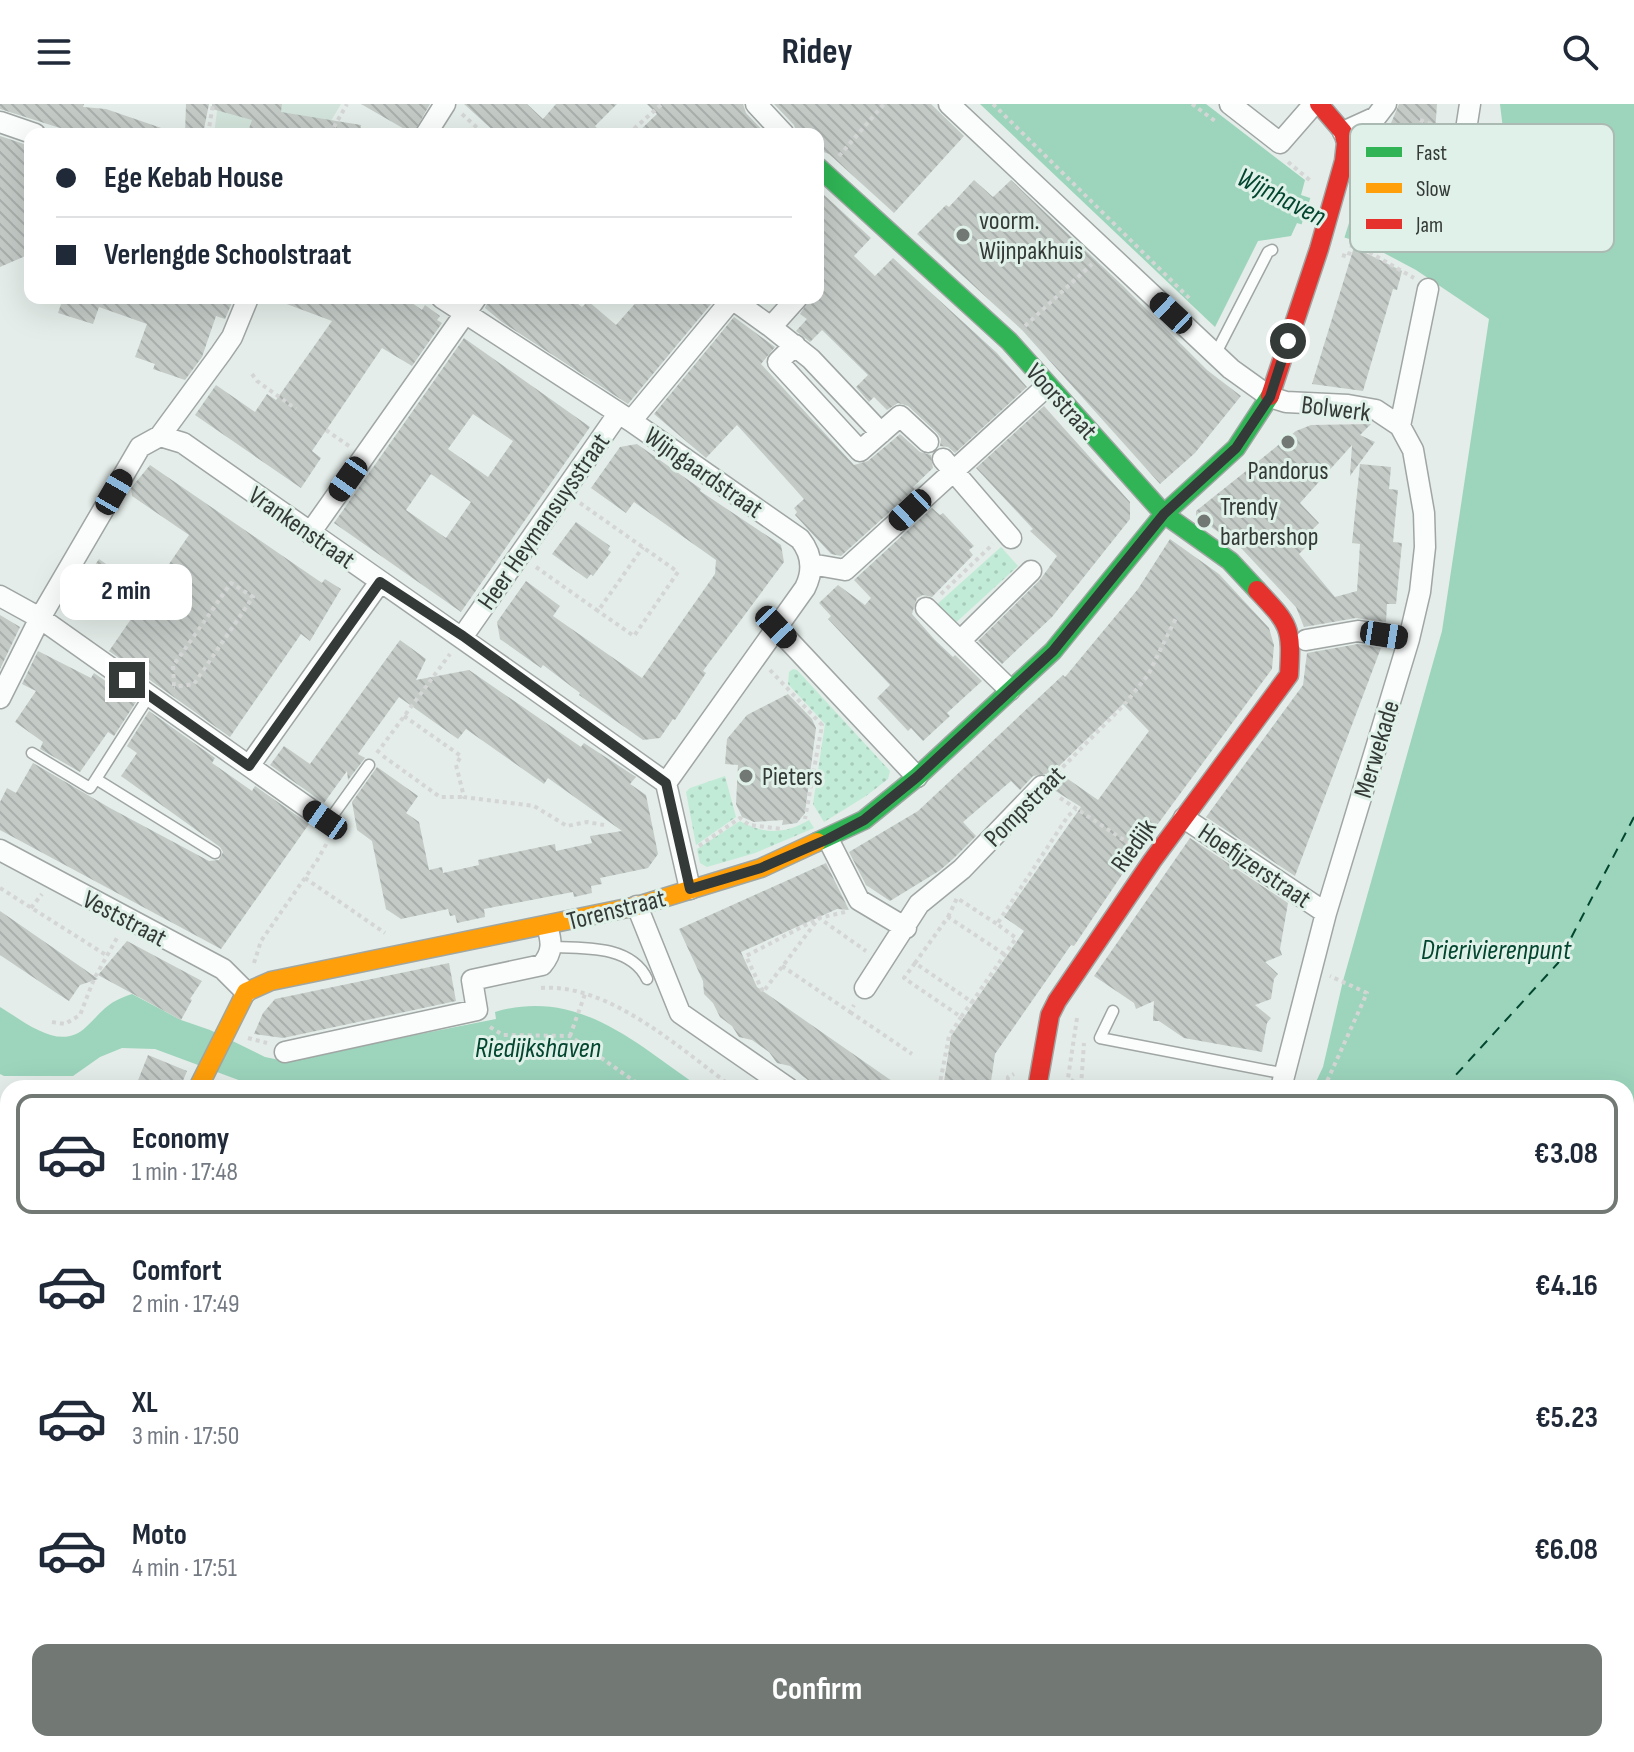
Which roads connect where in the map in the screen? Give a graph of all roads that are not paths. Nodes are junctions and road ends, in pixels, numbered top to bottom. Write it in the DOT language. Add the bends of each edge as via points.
graph roads {
  1 [pos="445,104"];
  2 [pos="756,104"];
  3 [pos="949,104"];
  4 [pos="1230,104"];
  5 [pos="1316,104"];
  6 [pos="1386,104"];
  7 [pos="1470,104"];
  8 [pos="0,122"];
  9 [pos="1361,124"];
  10 [pos="1467,124"];
  11 [pos="430,128"];
  12 [pos="778,128"];
  13 [pos="1350,129"];
  14 [pos="24,130"];
  15 [pos="1343,132"];
  16 [pos="824,173"];
  17 [pos="1272,250"];
  18 [pos="1428,289"];
  19 [pos="246,304"];
  20 [pos="727,304"];
  21 [pos="740,304"];
  22 [pos="792,304"];
  23 [pos="470,305"];
  24 [pos="771,327"];
  25 [pos="1215,355"];
  26 [pos="1047,386"];
  27 [pos="1270,397"];
  28 [pos="624,418"];
  29 [pos="1400,426"];
  30 [pos="160,436"];
  31 [pos="928,442"];
  32 [pos="948,465"];
  33 [pos="1164,514"];
  34 [pos="310,533"];
  35 [pos="1009,535"];
  36 [pos="811,564"];
  37 [pos="1031,571"];
  38 [pos="380,582"];
  39 [pos="0,596"];
  40 [pos="926,608"];
  41 [pos="40,618"];
  42 [pos="776,627"];
  43 [pos="463,636"];
  44 [pos="1409,639"];
  45 [pos="960,641"];
  46 [pos="1298,642"];
  47 [pos="1010,690"];
  48 [pos="0,698"];
  49 [pos="155,700"];
  50 [pos="32,753"];
  51 [pos="369,765"];
  52 [pos="249,766"];
  53 [pos="917,777"];
  54 [pos="96,779"];
  55 [pos="666,783"];
  56 [pos="1042,786"];
  57 [pos="1184,818"];
  58 [pos="328,822"];
  59 [pos="828,839"];
  60 [pos="0,850"];
  61 [pos="215,853"];
  62 [pos="690,889"];
  63 [pos="637,906"];
  64 [pos="1326,913"];
  65 [pos="547,926"];
  66 [pos="906,928"];
  67 [pos="551,947"];
  68 [pos="647,979"];
  69 [pos="865,988"];
  70 [pos="246,992"];
  71 [pos="1113,1011"];
  72 [pos="285,1052"];
  73 [pos="202,1080"];
  74 [pos="776,1080"];
  75 [pos="1038,1080"];
  76 [pos="1279,1080"];
  77 [pos="1283,1080"];
  1 -- 11 [label="street"];
  2 -- 12 [label="street"];
  3 -- 25 [label="street"];
  4 -- 5 [label="street" via="1280,143"];
  5 -- 15 [label="street"];
  6 -- 9 [label="street" via="1376,117"];
  7 -- 10 [label="street"];
  8 -- 14 [label="street"];
  13 -- 15 [label="street"];
  15 -- 27 [label="street, Torenstraat" via="1344,161"];
  16 -- 26 [label="street, Voorstraat" via="1009,341"];
  17 -- 25 [label="lane"];
  18 -- 29 [label="street"];
  19 -- 30 [label="street" via="232,337"];
  20 -- 28 [label="street, Heer Heymansuysstraat"];
  21 -- 24 [label="street"];
  22 -- 24 [label="street"];
  23 -- 28 [label="street, Wijngaardstraat"];
  23 -- 34 [label="street" via="433,370 354,483"];
  24 -- 31 [label="street" via="795,345 778,362 860,451 900,416"];
  25 -- 27 [label="street"];
  26 -- 32 [label="street"];
  26 -- 33 [label="street, Voorstraat"];
  27 -- 29 [label="street, Bolwerk" via="1376,410"];
  27 -- 33 [label="street, Torenstraat" via="1236,448"];
  28 -- 36 [label="street, Wijngaardstraat" via="800,539"];
  28 -- 43 [label="street, Heer Heymansuysstraat" via="564,491"];
  29 -- 44 [label="street, Merwekade" via="1413,450 1425,536"];
  30 -- 34 [label="street, Vrankenstraat" via="183,443"];
  30 -- 41 [label="street" via="140,447"];
  32 -- 35 [label="street"];
  32 -- 36 [label="street" via="845,570"];
  33 -- 46 [label="street, Voorstraat" via="1230,561 1284,619"];
  33 -- 47 [label="street, Torenstraat" via="1053,651"];
  34 -- 38 [label="street, Vrankenstraat"];
  36 -- 42 [label="street" via="805,588"];
  37 -- 45 [label="street"];
  38 -- 43 [label="street, Vrankenstraat"];
  38 -- 52 [label="street"];
  39 -- 41 [label="street"];
  40 -- 45 [label="street"];
  41 -- 48 [label="street"];
  41 -- 49 [label="street"];
  42 -- 53 [label="street"];
  42 -- 55 [label="street"];
  43 -- 55 [label="street, Vrankenstraat"];
  44 -- 46 [label="street" via="1358,631"];
  44 -- 64 [label="street, Merwekade"];
  45 -- 47 [label="street"];
  46 -- 57 [label="street, Riedijk" via="1289,675"];
  47 -- 53 [label="street, Torenstraat"];
  49 -- 52 [label="street"];
  49 -- 54 [label="lane"];
  50 -- 54 [label="lane" via="90,788"];
  51 -- 58 [label="lane"];
  52 -- 58 [label="street"];
  53 -- 59 [label="street, Torenstraat" via="864,820"];
  54 -- 61 [label="lane"];
  55 -- 62 [label="street"];
  56 -- 66 [label="street, Pompstraat" via="962,869 919,904"];
  57 -- 64 [label="street, Hoefijzerstraat"];
  57 -- 75 [label="street, Riedijk" via="1057,1001"];
  59 -- 62 [label="street, Torenstraat" via="761,868"];
  59 -- 66 [label="street" via="859,900"];
  60 -- 70 [label="street, Veststraat" via="223,969"];
  62 -- 63 [label="street, Torenstraat"];
  63 -- 65 [label="street, Torenstraat"];
  63 -- 74 [label="street" via="680,1013"];
  64 -- 77 [label="street, Merwekade"];
  65 -- 67 [label="street, Torenstraat"];
  65 -- 70 [label="street, Torenstraat" via="271,981"];
  66 -- 69 [label="street, Pompstraat"];
  67 -- 68 [label="lane" via="615,952 641,967"];
  67 -- 72 [label="street, Torenstraat" via="542,965 472,980 477,1010"];
  70 -- 73 [label="street"];
  71 -- 76 [label="lane" via="1100,1038"];
}
